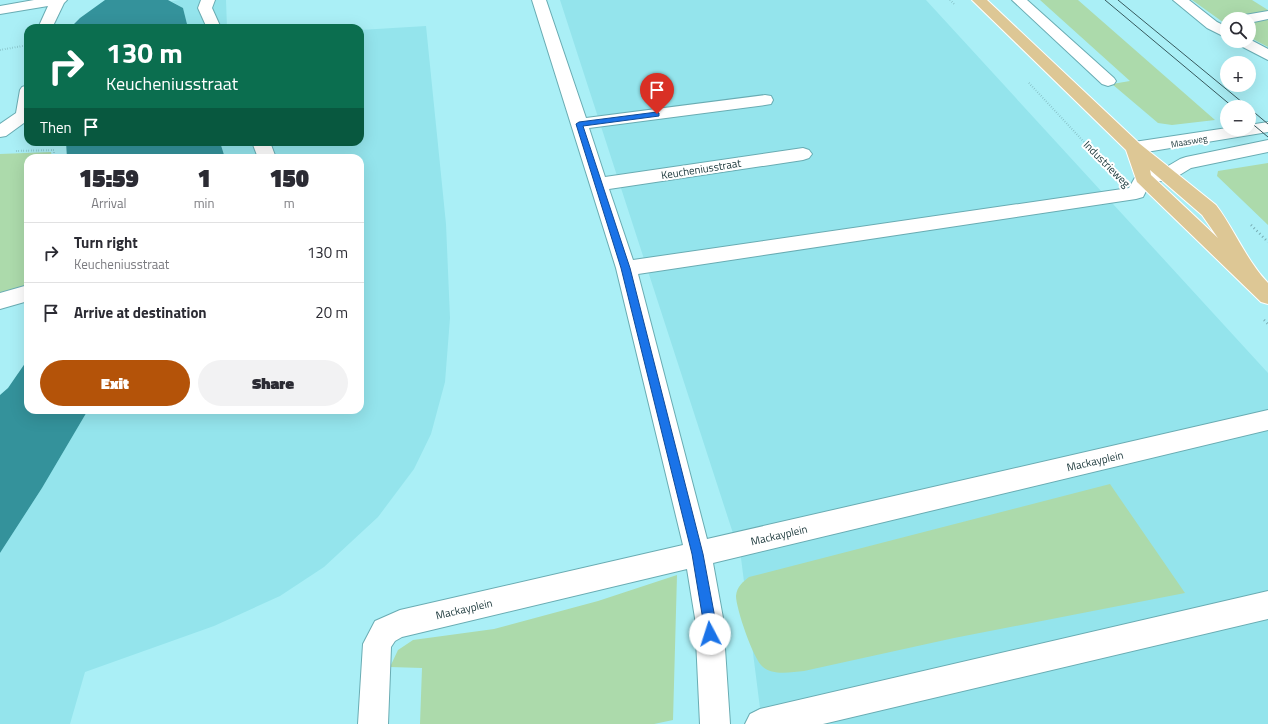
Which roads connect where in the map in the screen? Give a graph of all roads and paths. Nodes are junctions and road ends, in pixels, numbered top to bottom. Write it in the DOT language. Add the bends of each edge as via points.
graph roads {
  1 [pos="59,0"];
  2 [pos="208,0"];
  3 [pos="539,0"];
  4 [pos="950,0"];
  5 [pos="980,0"];
  6 [pos="1019,0"];
  7 [pos="1180,0"];
  8 [pos="956,6"];
  9 [pos="0,10"];
  10 [pos="1268,15"];
  11 [pos="1256,17"];
  12 [pos="1220,23"];
  13 [pos="46,24"];
  14 [pos="212,24"];
  15 [pos="1212,25"];
  16 [pos="1220,29"];
  17 [pos="24,46"];
  18 [pos="1255,48"];
  19 [pos="0,50"];
  20 [pos="1268,55"];
  21 [pos="1027,80"];
  22 [pos="1108,81"];
  23 [pos="766,100"];
  24 [pos="24,115"];
  25 [pos="579,124"];
  26 [pos="1268,127"];
  27 [pos="1,131"];
  28 [pos="1268,146"];
  29 [pos="1134,148"];
  30 [pos="15,151"];
  31 [pos="54,154"];
  32 [pos="803,154"];
  33 [pos="1166,175"];
  34 [pos="598,184"];
  35 [pos="1140,185"];
  36 [pos="626,268"];
  37 [pos="1252,279"];
  38 [pos="24,294"];
  39 [pos="1268,296"];
  40 [pos="0,301"];
  41 [pos="1263,319"];
  42 [pos="1268,324"];
  43 [pos="1268,420"];
  44 [pos="698,554"];
  45 [pos="1268,605"];
  46 [pos="373,724"];
  47 [pos="715,724"];
  48 [pos="760,724"];
  1 -- 9 [label="street"];
  1 -- 13 [label="street"];
  2 -- 14 [label="street" via="205,8"];
  3 -- 25 [label="street"];
  4 -- 8 [label="path"];
  5 -- 29 [label="main road, Industrieweg"];
  6 -- 22 [label="street"];
  7 -- 15 [label="street"];
  10 -- 11 [label="street"];
  12 -- 15 [label="street"];
  15 -- 16 [label="street"];
  17 -- 19 [label="path"];
  18 -- 20 [label="street"];
  21 -- 35 [label="path, Industrieweg" via="1119,179"];
  23 -- 25 [label="street"];
  24 -- 27 [label="street"];
  25 -- 34 [label="street"];
  26 -- 29 [label="street, Maasweg"];
  28 -- 33 [label="street, Maasweg" via="1186,163"];
  29 -- 33 [label="main road, Industrieweg"];
  29 -- 35 [label="main road, Industrieweg"];
  30 -- 31 [label="path" via="54,150"];
  32 -- 34 [label="street, Keucheniusstraat"];
  33 -- 35 [label="street, Maasweg"];
  33 -- 37 [label="main road, Industrieweg" via="1213,215"];
  34 -- 36 [label="street"];
  35 -- 36 [label="street, Maasweg"];
  35 -- 37 [label="main road, Industrieweg" via="1192,226"];
  36 -- 44 [label="street"];
  37 -- 39 [label="main road, Industrieweg"];
  38 -- 40 [label="street"];
  41 -- 42 [label="path"];
  43 -- 44 [label="street, Mackayplein"];
  44 -- 46 [label="street, Mackayplein" via="400,624 385,631 376,644"];
  44 -- 47 [label="street" via="709,618"];
  45 -- 48 [label="street"];
}
